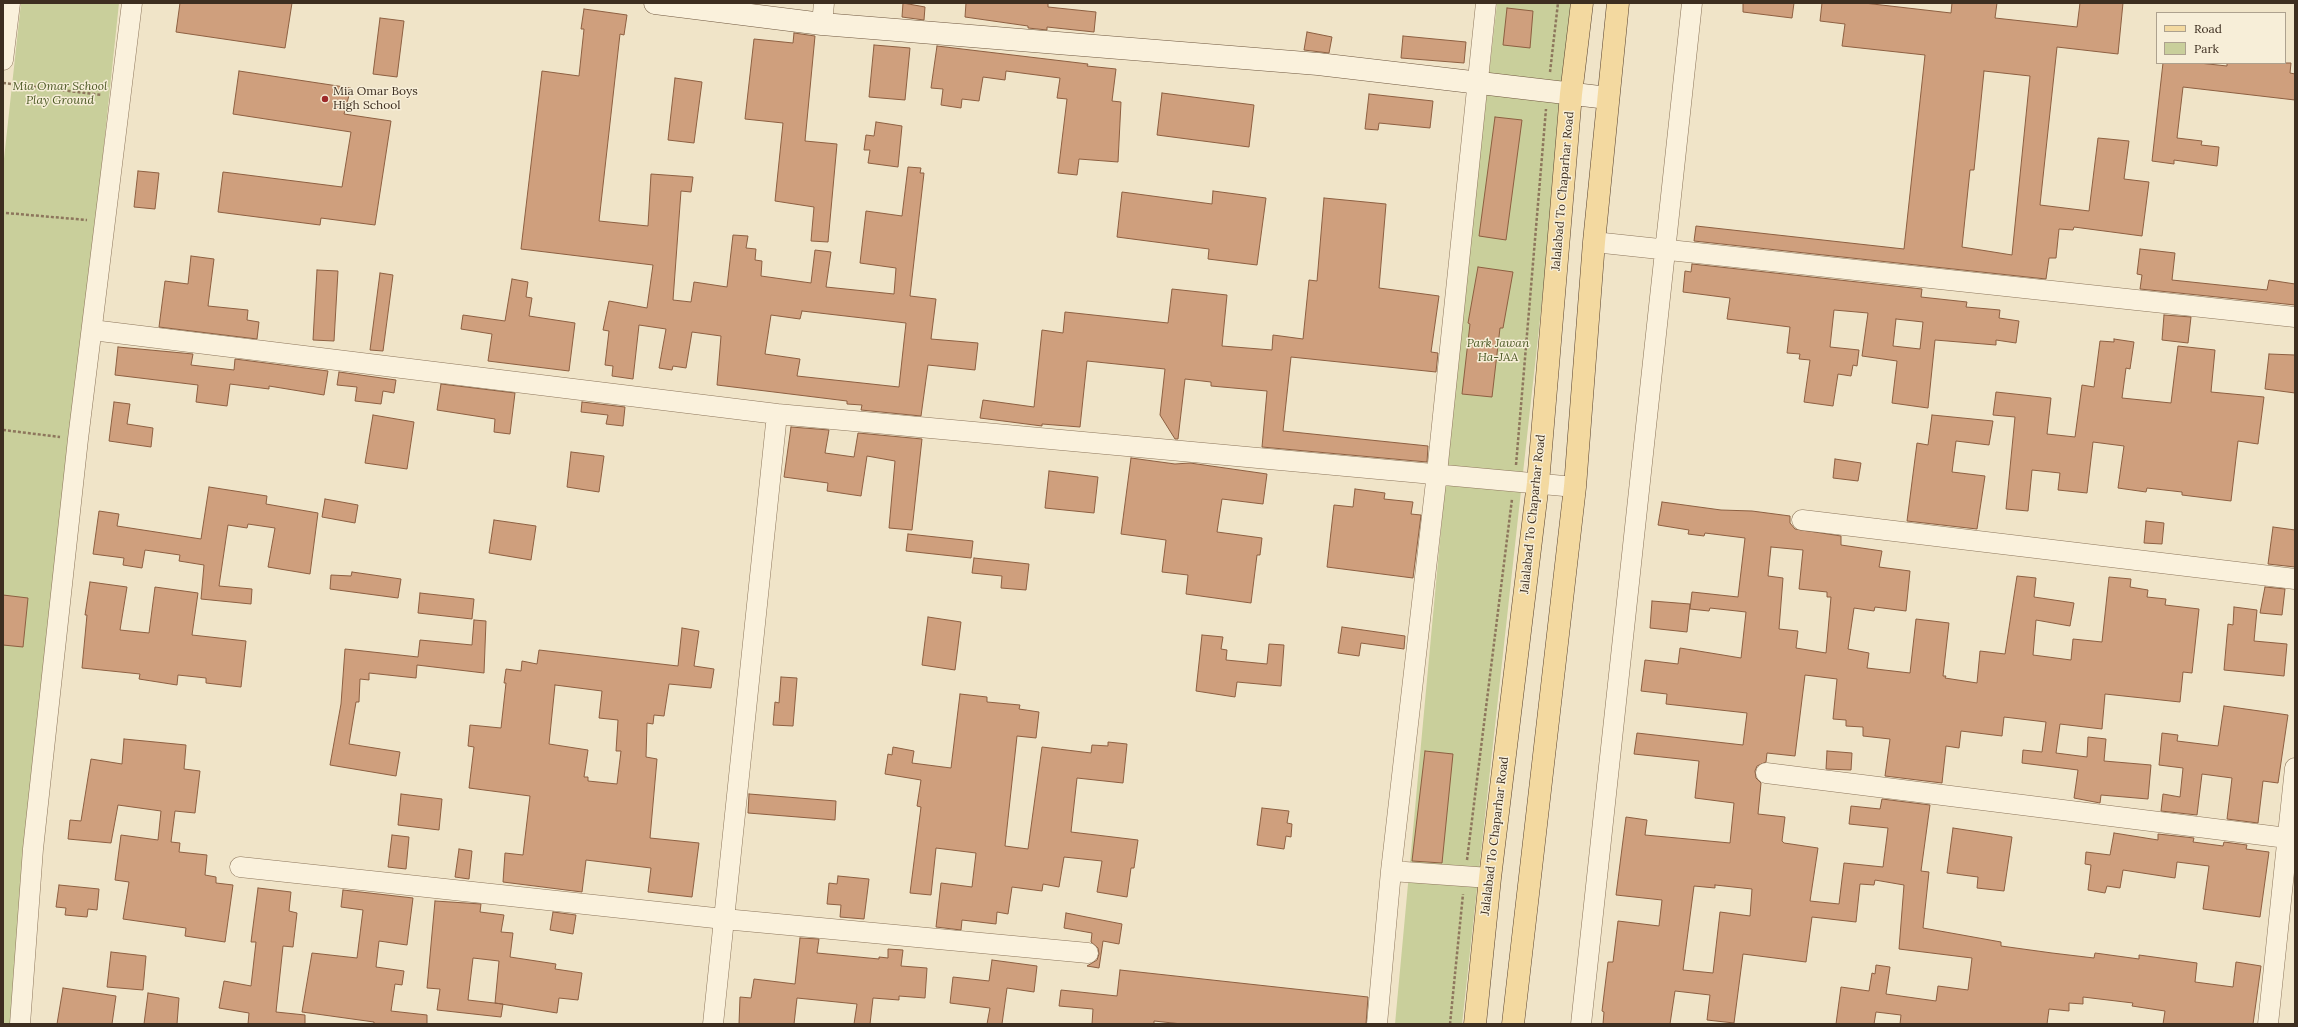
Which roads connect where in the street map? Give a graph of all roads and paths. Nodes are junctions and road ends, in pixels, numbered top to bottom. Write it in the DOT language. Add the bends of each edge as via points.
graph roads {
  1 [pos="10,3"];
  2 [pos="132,3"];
  3 [pos="655,3"];
  4 [pos="1486,3"];
  5 [pos="1558,3"];
  6 [pos="1582,3"];
  7 [pos="1618,3"];
  8 [pos="1692,3"];
  9 [pos="823,13"];
  10 [pos="3,60"];
  11 [pos="3,83"];
  12 [pos="1476,83"];
  13 [pos="1548,91"];
  14 [pos="1572,94"];
  15 [pos="120,97"];
  16 [pos="1608,98"];
  17 [pos="6,213"];
  18 [pos="106,222"];
  19 [pos="1594,242"];
  20 [pos="1665,250"];
  21 [pos="2295,317"];
  22 [pos="92,330"];
  23 [pos="777,414"];
  24 [pos="3,430"];
  25 [pos="78,439"];
  26 [pos="1437,473"];
  27 [pos="1514,481"];
  28 [pos="1538,483"];
  29 [pos="1575,487"];
  30 [pos="1802,520"];
  31 [pos="2295,579"];
  32 [pos="2295,768"];
  33 [pos="1766,773"];
  34 [pos="2291,838"];
  35 [pos="240,867"];
  36 [pos="1391,871"];
  37 [pos="1465,876"];
  38 [pos="1490,878"];
  39 [pos="724,919"];
  40 [pos="1088,953"];
  41 [pos="20,1024"];
  42 [pos="712,1024"];
  43 [pos="1377,1024"];
  44 [pos="1450,1024"];
  45 [pos="1475,1024"];
  46 [pos="1513,1024"];
  47 [pos="1581,1024"];
  48 [pos="2268,1024"];
  1 -- 10 [label="street"];
  2 -- 15 [label="street"];
  3 -- 9 [label="street"];
  4 -- 12 [label="street"];
  5 -- 13 [label="path"];
  6 -- 14 [label="main road, Jalalabad To Chaparhar Road"];
  7 -- 16 [label="main road"];
  8 -- 20 [label="street"];
  9 -- 12 [label="street" via="1318,64"];
  11 -- 15 [label="path"];
  12 -- 13 [label="street"];
  12 -- 26 [label="street"];
  13 -- 14 [label="street"];
  13 -- 27 [label="path"];
  14 -- 16 [label="street"];
  14 -- 28 [label="main road, Jalalabad To Chaparhar Road"];
  15 -- 18 [label="street"];
  16 -- 19 [label="main road"];
  17 -- 18 [label="path"];
  18 -- 22 [label="street"];
  19 -- 20 [label="street"];
  19 -- 29 [label="main road"];
  20 -- 21 [label="street"];
  20 -- 47 [label="street"];
  22 -- 23 [label="street"];
  22 -- 25 [label="street"];
  23 -- 26 [label="street"];
  23 -- 39 [label="street"];
  24 -- 25 [label="path"];
  25 -- 41 [label="street" via="33,850"];
  26 -- 27 [label="street"];
  26 -- 36 [label="street"];
  27 -- 28 [label="street"];
  27 -- 37 [label="path"];
  28 -- 29 [label="street"];
  28 -- 38 [label="main road, Jalalabad To Chaparhar Road"];
  29 -- 46 [label="main road"];
  30 -- 31 [label="street"];
  32 -- 34 [label="street"];
  33 -- 34 [label="street"];
  34 -- 48 [label="street"];
  35 -- 39 [label="street"];
  36 -- 37 [label="street"];
  36 -- 43 [label="street"];
  37 -- 38 [label="street"];
  37 -- 44 [label="path"];
  38 -- 45 [label="main road, Jalalabad To Chaparhar Road"];
  39 -- 40 [label="street"];
  39 -- 42 [label="street"];
}
